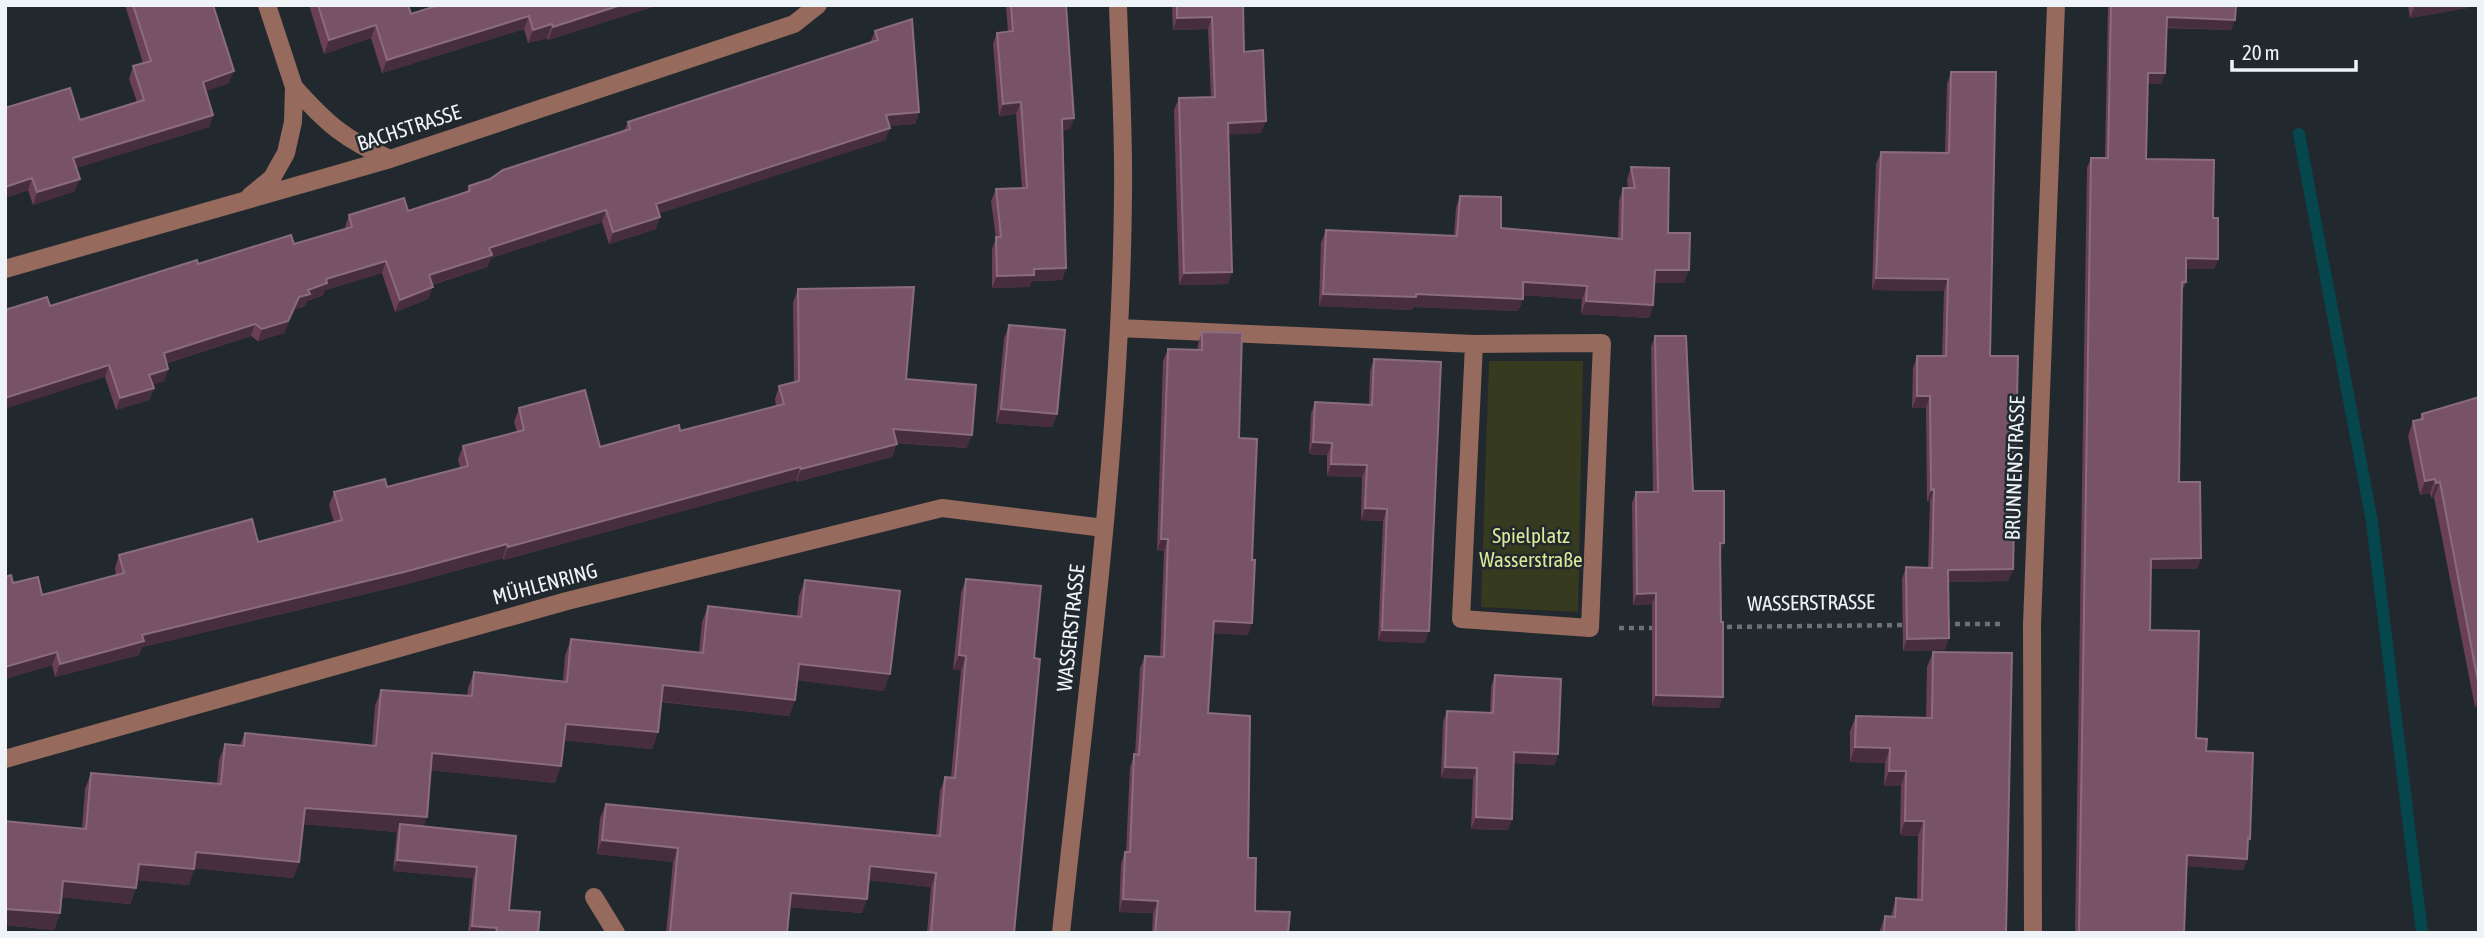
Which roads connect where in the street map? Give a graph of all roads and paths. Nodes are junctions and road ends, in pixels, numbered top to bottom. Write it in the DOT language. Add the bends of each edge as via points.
graph roads {
  1 [pos="267,5"];
  2 [pos="818,5"];
  3 [pos="1118,5"];
  4 [pos="2056,5"];
  5 [pos="294,87"];
  6 [pos="390,159"];
  7 [pos="241,203"];
  8 [pos="5,269"];
  9 [pos="1119,328"];
  10 [pos="1474,344"];
  11 [pos="1104,528"];
  12 [pos="2032,624"];
  13 [pos="1921,625"];
  14 [pos="1935,625"];
  15 [pos="1714,627"];
  16 [pos="1590,628"];
  17 [pos="1659,628"];
  18 [pos="5,758"];
  19 [pos="594,897"];
  20 [pos="617,933"];
  21 [pos="1061,933"];
  22 [pos="2033,933"];
  1 -- 5 [label="street"];
  2 -- 6 [label="street, BACHSTRASSE" via="794,24"];
  3 -- 9 [label="street, WASSERSTRASSE" via="1123,195"];
  4 -- 12 [label="street, BRUNNENSTRASSE"];
  5 -- 6 [label="street" via="334,130"];
  5 -- 7 [label="street" via="286,153 272,178"];
  6 -- 7 [label="street, BACHSTRASSE"];
  7 -- 8 [label="street, BACHSTRASSE"];
  9 -- 10 [label="street"];
  9 -- 11 [label="street, WASSERSTRASSE"];
  10 -- 16 [label="street" via="1461,618"];
  10 -- 16 [label="street" via="1602,343"];
  11 -- 18 [label="street, MÜHLENRING" via="942,508 567,601"];
  11 -- 21 [label="street, WASSERSTRASSE"];
  12 -- 14 [label="path"];
  12 -- 22 [label="street, BRUNNENSTRASSE"];
  13 -- 15 [label="path, WASSERSTRASSE"];
  16 -- 17 [label="path"];
  19 -- 20 [label="street"];
}
